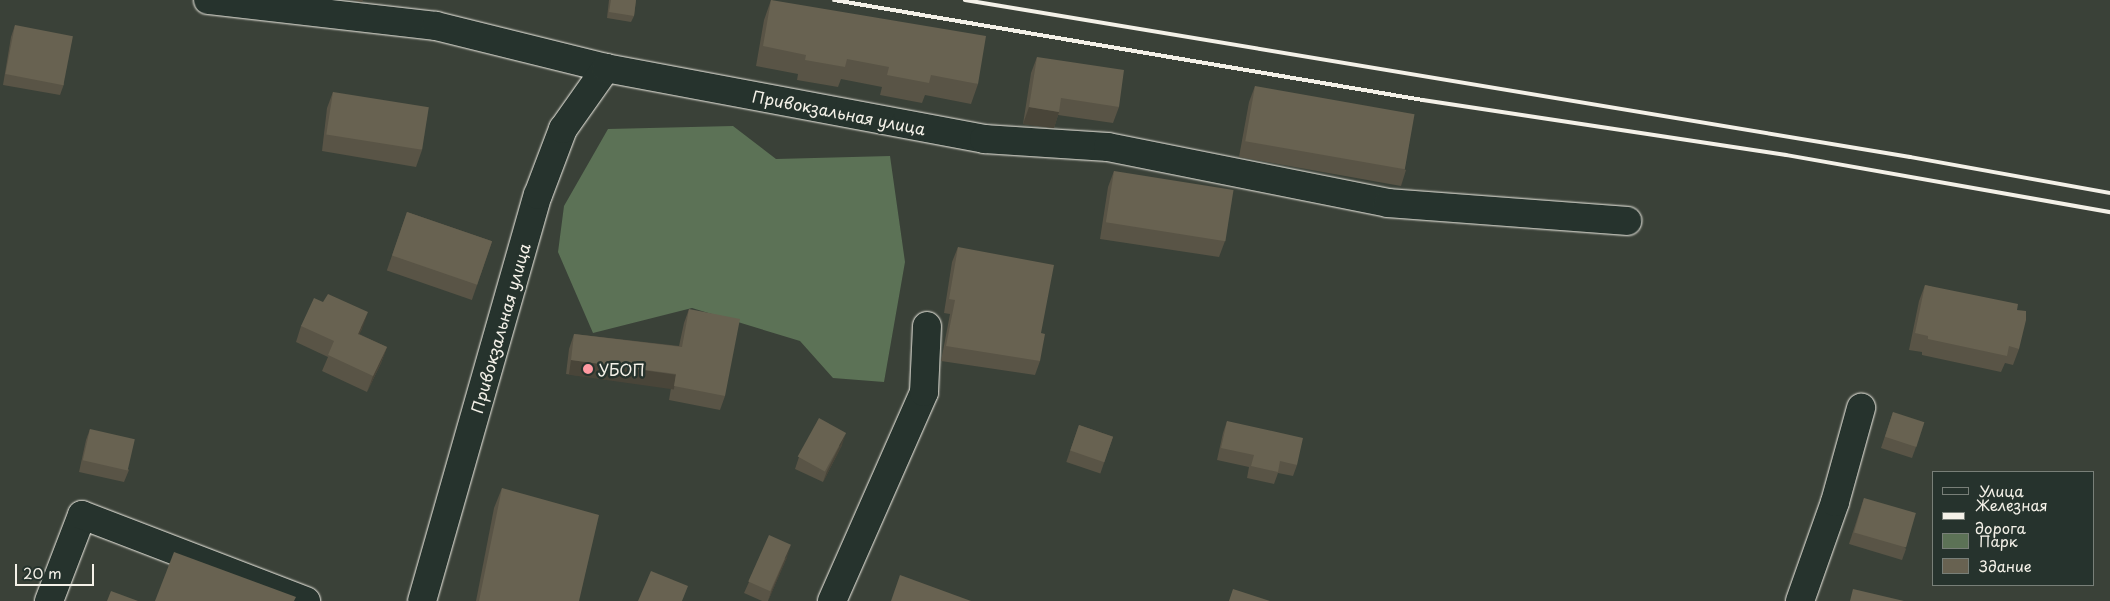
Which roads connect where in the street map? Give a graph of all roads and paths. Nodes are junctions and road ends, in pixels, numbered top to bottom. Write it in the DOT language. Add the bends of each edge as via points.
graph roads {
  1 [pos="208,0"];
  2 [pos="606,68"];
  3 [pos="1627,220"];
  4 [pos="927,326"];
  5 [pos="1861,408"];
  6 [pos="49,601"];
  7 [pos="306,601"];
  8 [pos="422,601"];
  9 [pos="832,601"];
  10 [pos="1800,601"];
  1 -- 2 [label="street, Привокзальная улица" via="436,26"];
  2 -- 3 [label="street, Привокзальная улица" via="984,139 1108,147 1388,203"];
  2 -- 8 [label="street, Привокзальная улица" via="563,130 538,195"];
  4 -- 9 [label="street" via="924,392"];
  5 -- 10 [label="street" via="1835,502"];
  6 -- 7 [label="street" via="82,515"];
}
